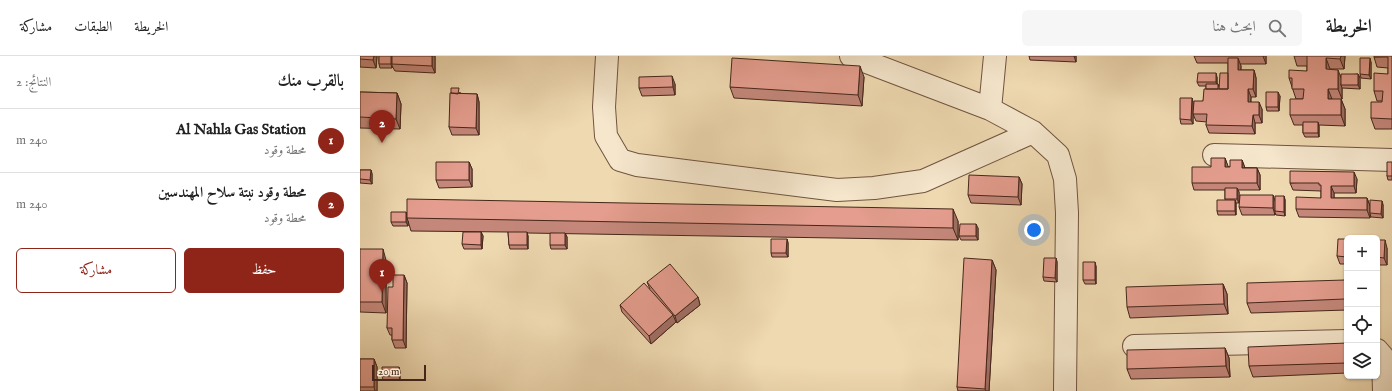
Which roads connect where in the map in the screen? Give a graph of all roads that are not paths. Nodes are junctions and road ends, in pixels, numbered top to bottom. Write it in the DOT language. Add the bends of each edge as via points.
graph roads {
  1 [pos="607,56"];
  2 [pos="851,56"];
  3 [pos="994,56"];
  4 [pos="990,109"];
  5 [pos="1033,132"];
  6 [pos="1214,155"];
  7 [pos="1392,160"];
  8 [pos="1344,341"];
  9 [pos="1134,346"];
  10 [pos="1380,354"];
  11 [pos="1065,391"];
  12 [pos="1384,391"];
  1 -- 5 [label="street" via="604,107 606,136 620,160 637,165 837,190 874,188 923,181"];
  2 -- 4 [label="street"];
  3 -- 4 [label="street"];
  4 -- 5 [label="street"];
  5 -- 11 [label="street" via="1058,155 1065,179 1068,213"];
  6 -- 7 [label="street"];
  8 -- 9 [label="street"];
  10 -- 12 [label="street"];
}
